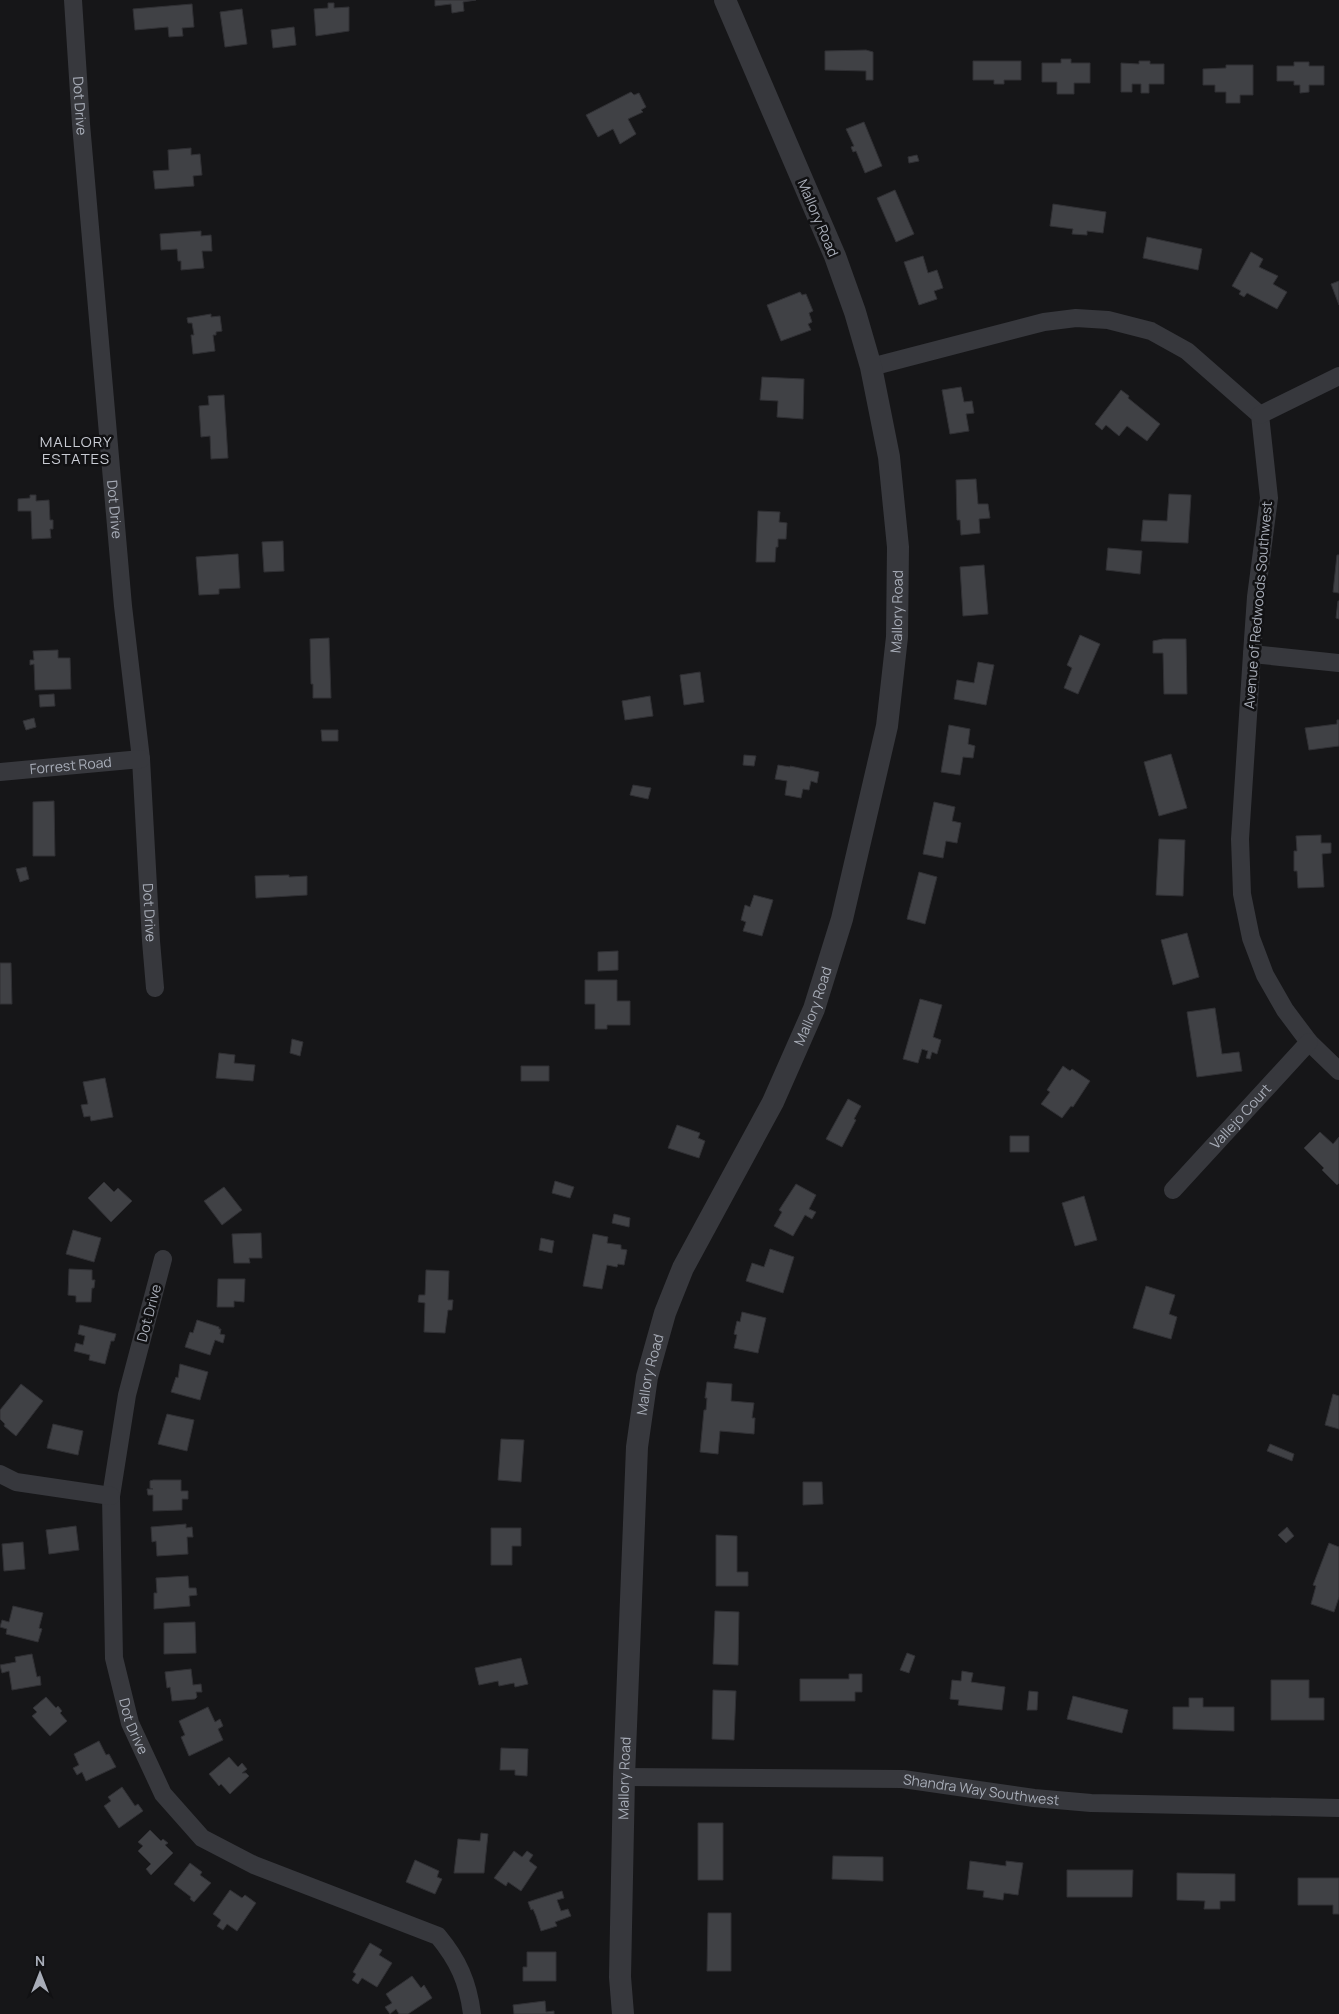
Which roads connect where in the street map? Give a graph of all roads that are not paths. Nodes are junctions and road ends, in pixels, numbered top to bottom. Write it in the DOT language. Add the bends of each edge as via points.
graph roads {
  1 [pos="73,0"];
  2 [pos="725,0"];
  3 [pos="871,367"];
  4 [pos="1339,376"];
  5 [pos="1260,415"];
  6 [pos="1252,654"];
  7 [pos="1339,663"];
  8 [pos="141,759"];
  9 [pos="0,772"];
  10 [pos="155,988"];
  11 [pos="1308,1042"];
  12 [pos="1339,1071"];
  13 [pos="1173,1190"];
  14 [pos="163,1259"];
  15 [pos="0,1474"];
  16 [pos="111,1496"];
  17 [pos="624,1776"];
  18 [pos="1339,1808"];
  19 [pos="472,2014"];
  20 [pos="623,2014"];
  1 -- 8 [label="street, Dot Drive" via="80,124 123,606"];
  2 -- 3 [label="street, Mallory Road" via="834,256"];
  3 -- 5 [label="street" via="1044,322 1076,318 1108,320 1151,331 1187,351"];
  3 -- 17 [label="street, Mallory Road" via="889,457 898,547 897,637 887,726 842,918 814,1009 773,1102 683,1268 651,1359 637,1447"];
  4 -- 5 [label="street"];
  5 -- 6 [label="street, Avenue of Redwoods Southwest" via="1269,498"];
  6 -- 7 [label="street"];
  6 -- 11 [label="street, Avenue of Redwoods Southwest" via="1240,839 1242,894 1251,938 1265,975"];
  8 -- 9 [label="street, Forrest Road"];
  8 -- 10 [label="street, Dot Drive"];
  11 -- 12 [label="street, Avenue of Redwoods Southwest"];
  11 -- 13 [label="street, Vallejo Court"];
  14 -- 16 [label="street, Dot Drive" via="127,1395"];
  15 -- 16 [label="street" via="16,1482"];
  16 -- 19 [label="street, Dot Drive" via="114,1658 130,1723 163,1794 202,1838 254,1865 438,1936 452,1953"];
  17 -- 18 [label="street, Shandra Way Southwest" via="903,1779 1091,1803"];
  17 -- 20 [label="street, Mallory Road" via="620,1977"];
}
